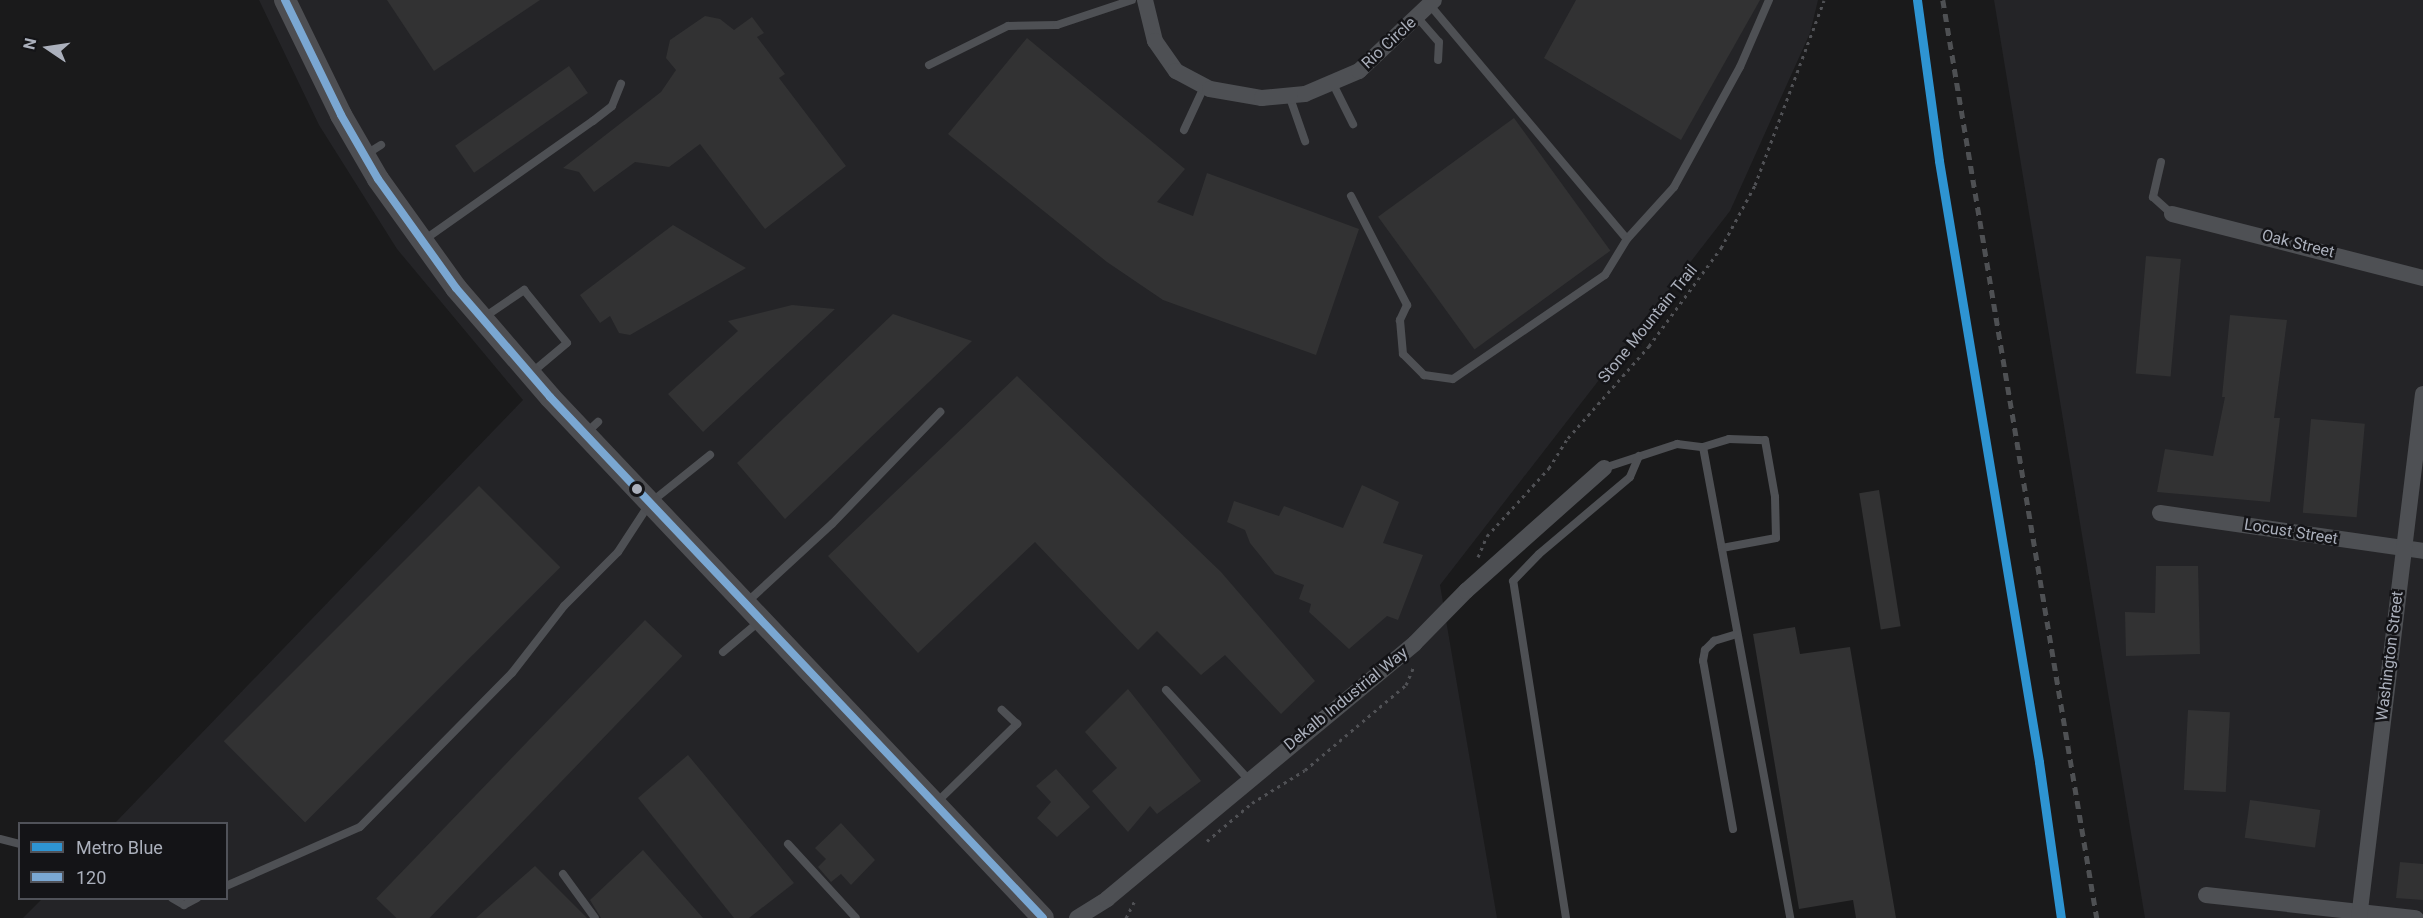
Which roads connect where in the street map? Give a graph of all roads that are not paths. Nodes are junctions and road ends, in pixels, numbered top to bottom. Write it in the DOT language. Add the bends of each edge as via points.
graph roads {
  1 [pos="285,0"];
  2 [pos="1132,0"];
  3 [pos="1145,0"];
  4 [pos="1769,0"];
  5 [pos="1432,2"];
  6 [pos="1417,17"];
  7 [pos="1438,60"];
  8 [pos="928,65"];
  9 [pos="621,84"];
  10 [pos="1333,84"];
  11 [pos="1204,87"];
  12 [pos="1289,95"];
  13 [pos="1353,124"];
  14 [pos="1184,130"];
  15 [pos="1305,141"];
  16 [pos="2161,162"];
  17 [pos="1351,196"];
  18 [pos="2172,214"];
  19 [pos="1627,239"];
  20 [pos="422,242"];
  21 [pos="2423,278"];
  22 [pos="482,319"];
  23 [pos="529,374"];
  24 [pos="2423,394"];
  25 [pos="940,412"];
  26 [pos="1703,447"];
  27 [pos="710,455"];
  28 [pos="1639,456"];
  29 [pos="1604,468"];
  30 [pos="650,503"];
  31 [pos="2160,513"];
  32 [pos="1722,548"];
  33 [pos="2403,549"];
  34 [pos="2423,551"];
  35 [pos="746,604"];
  36 [pos="761,620"];
  37 [pos="1737,634"];
  38 [pos="723,652"];
  39 [pos="1166,690"];
  40 [pos="1002,710"];
  41 [pos="1248,779"];
  42 [pos="935,804"];
  43 [pos="1733,829"];
  44 [pos="0,839"];
  45 [pos="18,844"];
  46 [pos="788,844"];
  47 [pos="563,874"];
  48 [pos="228,885"];
  49 [pos="2206,895"];
  50 [pos="176,900"];
  51 [pos="193,900"];
  52 [pos="2359,915"];
  53 [pos="595,918"];
  54 [pos="856,918"];
  55 [pos="1043,918"];
  56 [pos="1077,918"];
  57 [pos="1566,918"];
  58 [pos="1790,918"];
  59 [pos="2416,918"];
  1 -- 20 [label="main road"];
  2 -- 8 [label="lane" via="1057,25 1008,26"];
  3 -- 11 [label="street, Rio Circle" via="1150,28 1164,58 1176,71"];
  4 -- 19 [label="lane" via="1740,67 1674,187"];
  5 -- 6 [label="street, Rio Circle"];
  5 -- 19 [label="lane"];
  6 -- 7 [label="lane" via="1439,42"];
  6 -- 10 [label="street, Rio Circle" via="1377,57"];
  9 -- 20 [label="lane" via="612,106"];
  10 -- 12 [label="street, Rio Circle"];
  10 -- 13 [label="lane"];
  11 -- 12 [label="street, Rio Circle" via="1249,97"];
  11 -- 14 [label="lane"];
  12 -- 15 [label="lane"];
  16 -- 18 [label="lane" via="2153,197"];
  17 -- 19 [label="lane" via="1407,305 1400,320 1403,354 1424,375 1453,379 1605,275"];
  18 -- 21 [label="street, Oak Street"];
  20 -- 22 [label="main road"];
  22 -- 23 [label="main road"];
  22 -- 23 [label="lane" via="524,290 567,343"];
  23 -- 30 [label="main road" via="592,428"];
  24 -- 33 [label="street, Washington Street"];
  25 -- 35 [label="lane" via="832,524"];
  26 -- 28 [label="lane" via="1677,444"];
  26 -- 32 [label="lane"];
  26 -- 32 [label="lane" via="1729,439 1765,440 1775,497 1776,538"];
  27 -- 30 [label="lane"];
  28 -- 29 [label="lane"];
  28 -- 57 [label="lane" via="1630,477 1513,581"];
  29 -- 41 [label="street, Dekalb Industrial Way" via="1466,591 1415,643"];
  30 -- 35 [label="main road"];
  30 -- 48 [label="lane" via="618,552 564,606 512,674 360,827"];
  31 -- 33 [label="street, Locust Street"];
  32 -- 37 [label="lane"];
  33 -- 34 [label="street, Locust Street"];
  33 -- 52 [label="street, Washington Street"];
  35 -- 36 [label="main road"];
  36 -- 38 [label="lane"];
  36 -- 42 [label="main road"];
  37 -- 43 [label="lane" via="1714,640 1705,650 1703,661"];
  37 -- 58 [label="lane"];
  39 -- 41 [label="lane"];
  40 -- 42 [label="lane" via="1017,724"];
  41 -- 56 [label="street, Dekalb Industrial Way" via="1107,899"];
  42 -- 55 [label="main road"];
  44 -- 45 [label="lane"];
  46 -- 54 [label="lane"];
  47 -- 53 [label="lane"];
  49 -- 52 [label="street"];
  50 -- 51 [label="lane" via="184,904"];
  52 -- 59 [label="street"];
}
